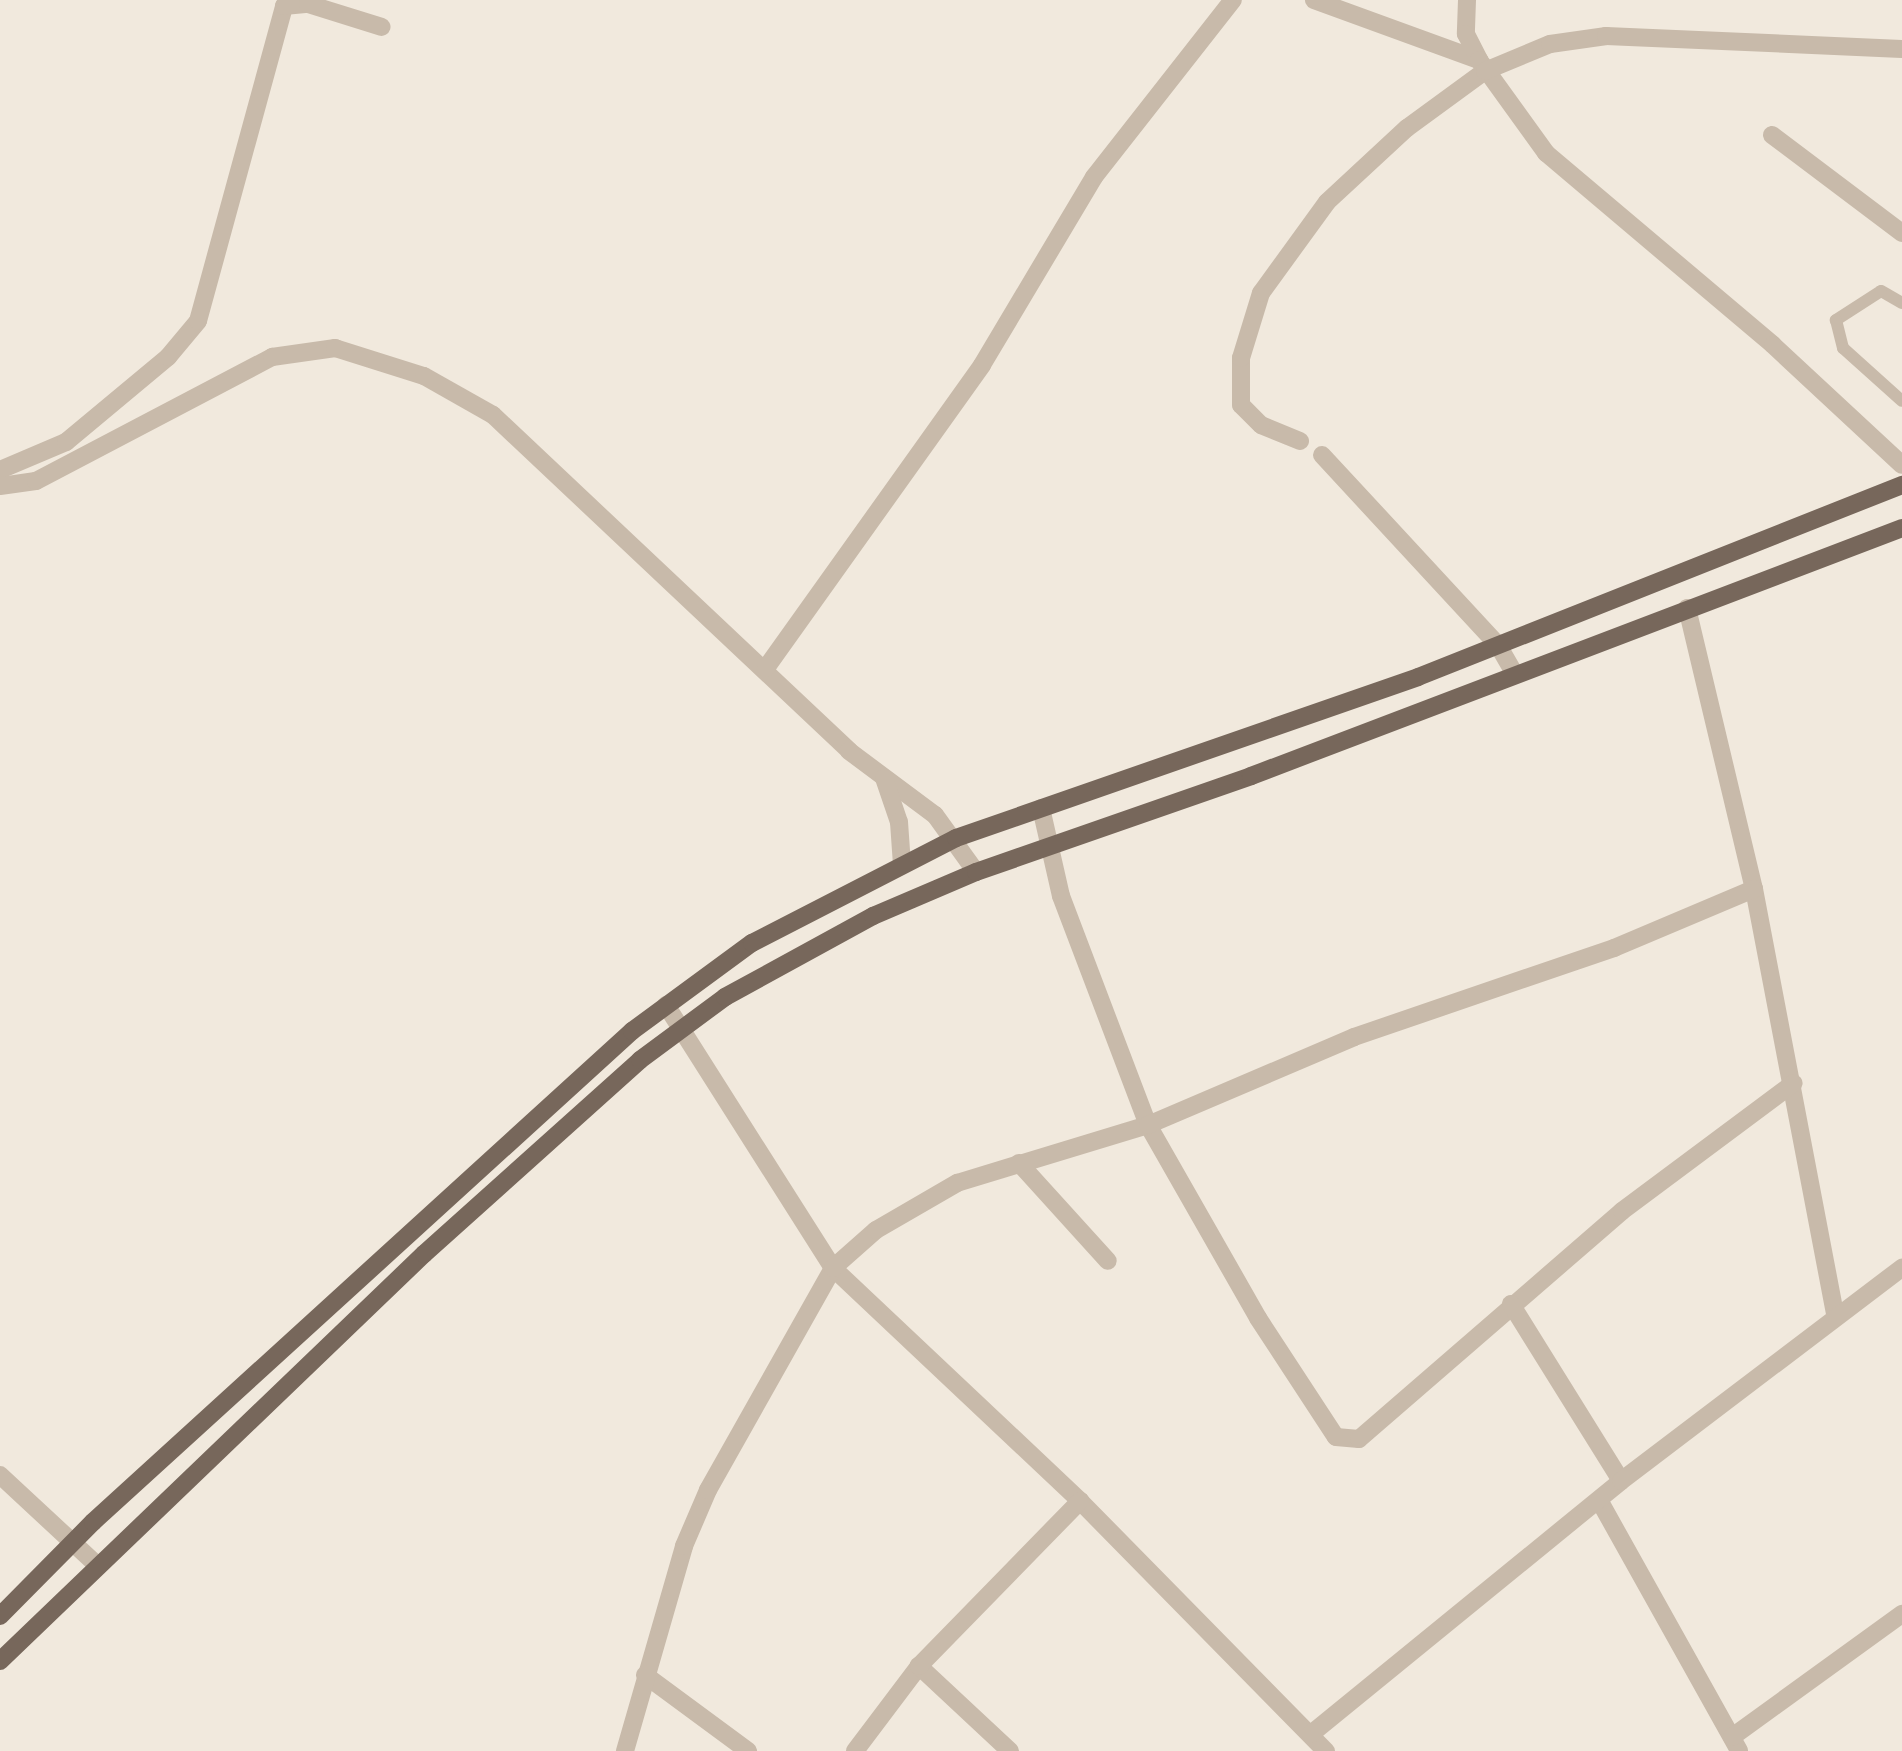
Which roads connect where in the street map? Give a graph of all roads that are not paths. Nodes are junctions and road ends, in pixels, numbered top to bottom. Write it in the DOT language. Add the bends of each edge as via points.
graph roads {
  1 [pos="1233,0"];
  2 [pos="1314,0"];
  3 [pos="1466,0"];
  4 [pos="382,27"];
  5 [pos="1902,49"];
  6 [pos="1482,66"];
  7 [pos="1772,135"];
  8 [pos="1902,233"];
  9 [pos="1902,303"];
  10 [pos="1902,401"];
  11 [pos="1300,441"];
  12 [pos="1322,455"];
  13 [pos="1902,465"];
  14 [pos="0,470"];
  15 [pos="1902,485"];
  16 [pos="0,486"];
  17 [pos="1902,528"];
  18 [pos="1687,608"];
  19 [pos="1498,645"];
  20 [pos="766,668"];
  21 [pos="1516,675"];
  22 [pos="884,778"];
  23 [pos="1041,808"];
  24 [pos="956,838"];
  25 [pos="1051,845"];
  26 [pos="902,865"];
  27 [pos="976,872"];
  28 [pos="1754,889"];
  29 [pos="667,1006"];
  30 [pos="679,1028"];
  31 [pos="1794,1083"];
  32 [pos="1147,1125"];
  33 [pos="1019,1163"];
  34 [pos="1108,1261"];
  35 [pos="833,1268"];
  36 [pos="1902,1268"];
  37 [pos="1511,1304"];
  38 [pos="1835,1313"];
  39 [pos="0,1475"];
  40 [pos="1620,1482"];
  41 [pos="1599,1500"];
  42 [pos="1080,1501"];
  43 [pos="73,1542"];
  44 [pos="98,1566"];
  45 [pos="1902,1614"];
  46 [pos="0,1616"];
  47 [pos="0,1661"];
  48 [pos="919,1666"];
  49 [pos="645,1675"];
  50 [pos="1311,1734"];
  51 [pos="1736,1744"];
  52 [pos="625,1751"];
  53 [pos="748,1751"];
  54 [pos="855,1751"];
  55 [pos="1010,1751"];
  56 [pos="1326,1751"];
  1 -- 20 [label="street" via="1094,177 982,365"];
  2 -- 6 [label="street"];
  3 -- 6 [label="street" via="1466,34"];
  4 -- 14 [label="street" via="308,4 284,6 198,321 168,357 66,442"];
  5 -- 6 [label="street" via="1790,39 1606,36 1550,44"];
  6 -- 11 [label="street" via="1406,128 1327,202 1275,265 1261,293 1241,358 1241,405 1261,425"];
  6 -- 13 [label="street" via="1574,181 1773,345"];
  7 -- 8 [label="street"];
  9 -- 10 [label="lane" via="1881,291 1836,320 1843,348"];
  12 -- 19 [label="street"];
  15 -- 19 [label="main road"];
  16 -- 20 [label="street" via="36,481 272,357 304,349 363,354 475,401"];
  17 -- 18 [label="main road"];
  18 -- 21 [label="main road"];
  18 -- 28 [label="street"];
  19 -- 21 [label="street"];
  19 -- 23 [label="main road"];
  20 -- 22 [label="street"];
  21 -- 25 [label="main road"];
  22 -- 24 [label="street"];
  22 -- 26 [label="street" via="898,822"];
  23 -- 24 [label="main road"];
  23 -- 25 [label="street"];
  24 -- 26 [label="main road"];
  24 -- 27 [label="street"];
  25 -- 27 [label="main road"];
  25 -- 32 [label="street" via="1061,896"];
  26 -- 29 [label="main road" via="752,943"];
  27 -- 30 [label="main road" via="873,916"];
  28 -- 31 [label="street"];
  28 -- 32 [label="street" via="1614,948 1353,1037"];
  29 -- 30 [label="street"];
  29 -- 43 [label="main road" via="385,1254"];
  30 -- 35 [label="street"];
  30 -- 44 [label="main road" via="424,1254"];
  31 -- 37 [label="street" via="1622,1211"];
  31 -- 38 [label="street"];
  32 -- 33 [label="street"];
  32 -- 37 [label="street" via="1258,1318 1336,1437 1359,1439"];
  33 -- 34 [label="street"];
  33 -- 35 [label="street" via="910,1207"];
  35 -- 42 [label="street"];
  35 -- 49 [label="street" via="708,1490"];
  36 -- 38 [label="street"];
  37 -- 40 [label="street"];
  38 -- 40 [label="street"];
  39 -- 43 [label="street"];
  40 -- 41 [label="street"];
  41 -- 50 [label="street"];
  41 -- 51 [label="street"];
  42 -- 48 [label="street"];
  42 -- 50 [label="street"];
  43 -- 44 [label="street"];
  43 -- 46 [label="main road"];
  44 -- 47 [label="main road"];
  45 -- 51 [label="street"];
  48 -- 54 [label="street"];
  48 -- 55 [label="street"];
  49 -- 52 [label="street"];
  49 -- 53 [label="street"];
  50 -- 56 [label="street"];
}
